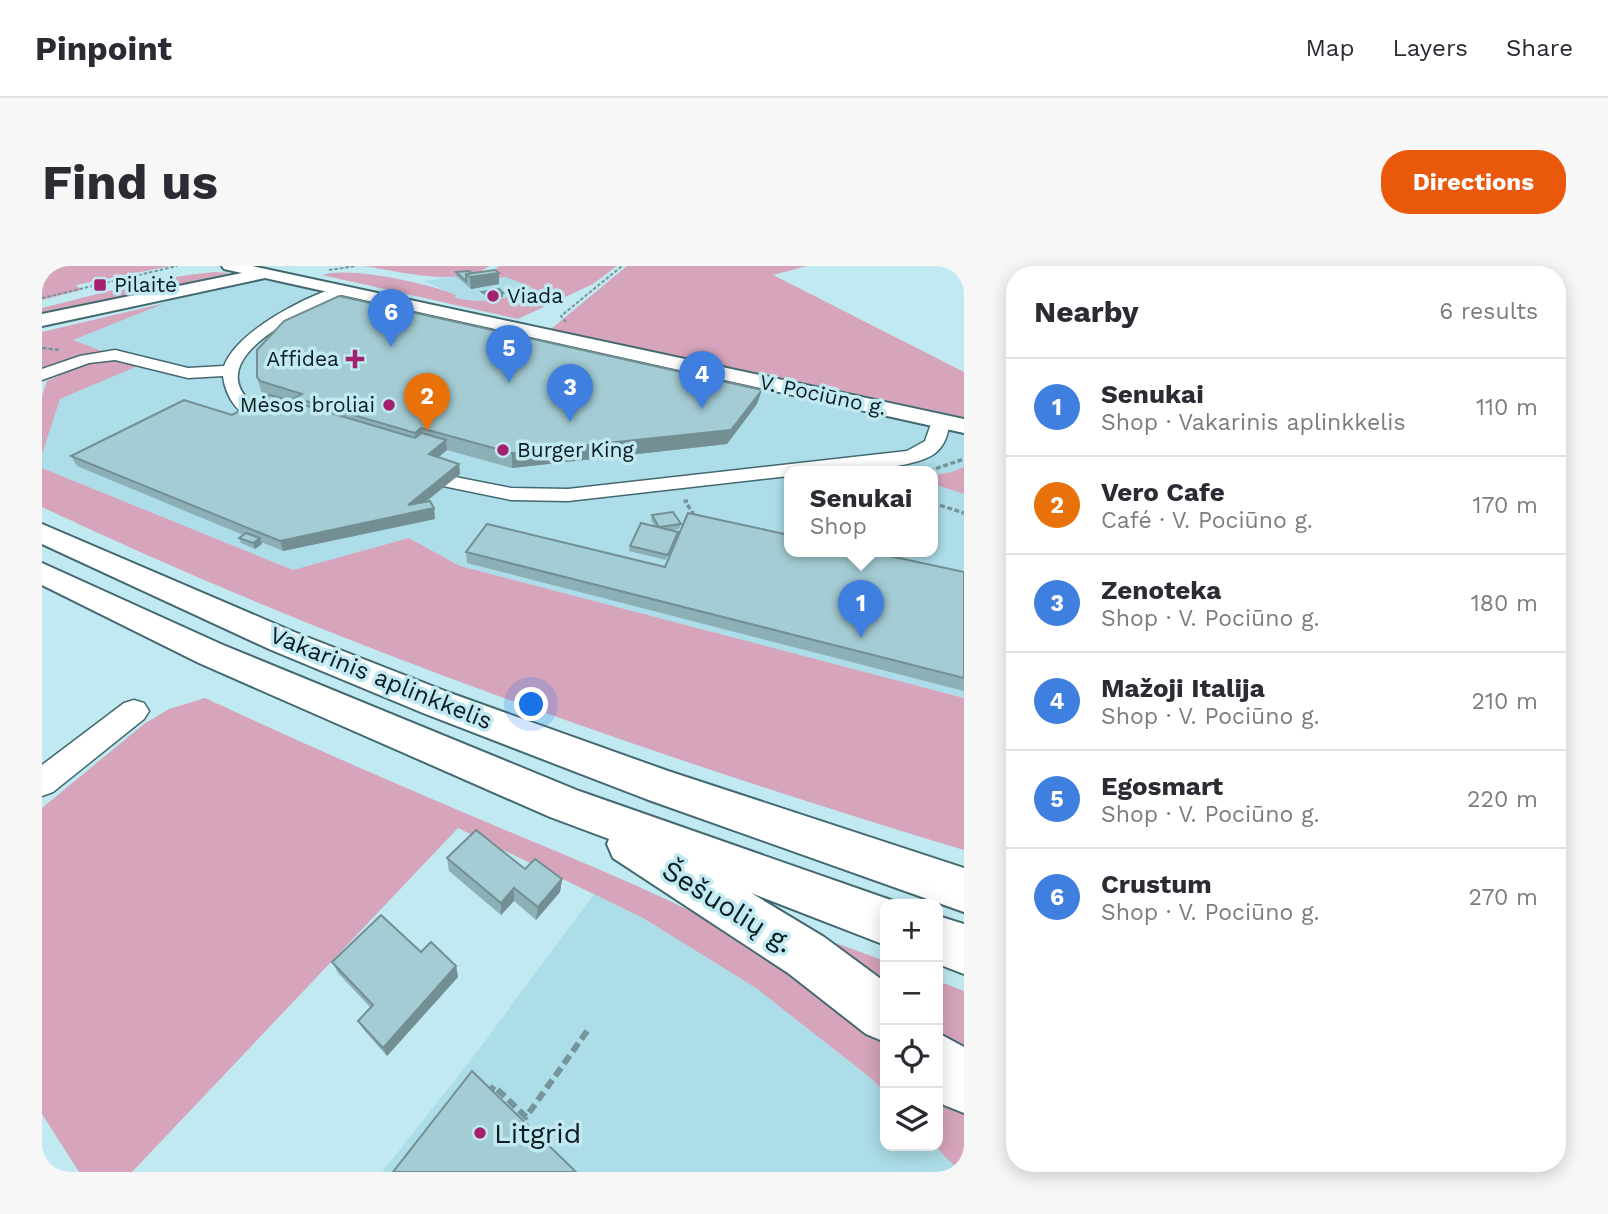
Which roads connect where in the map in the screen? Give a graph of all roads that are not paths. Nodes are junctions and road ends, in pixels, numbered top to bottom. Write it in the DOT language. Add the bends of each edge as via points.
graph roads {
  1 [pos="307,268"];
  2 [pos="325,268"];
  3 [pos="197,270"];
  4 [pos="227,270"];
  5 [pos="263,270"];
  6 [pos="314,284"];
  7 [pos="126,285"];
  8 [pos="341,290"];
  9 [pos="42,305"];
  10 [pos="42,320"];
  11 [pos="230,371"];
  12 [pos="46,375"];
  13 [pos="257,413"];
  14 [pos="953,423"];
  15 [pos="826,466"];
  16 [pos="784,471"];
  17 [pos="450,482"];
  18 [pos="42,533"];
  19 [pos="42,573"];
  20 [pos="134,711"];
  21 [pos="42,783"];
  22 [pos="565,804"];
  23 [pos="964,890"];
  24 [pos="880,919"];
  25 [pos="943,942"];
  26 [pos="964,949"];
  27 [pos="880,1011"];
  28 [pos="943,1066"];
  29 [pos="964,1085"];
  1 -- 5 [label="main road"];
  2 -- 6 [label="main road" via="311,274"];
  3 -- 4 [label="main road"];
  4 -- 5 [label="main road"];
  4 -- 10 [label="main road"];
  5 -- 6 [label="main road, V. Pociūno g."];
  6 -- 8 [label="main road, V. Pociūno g."];
  7 -- 9 [label="main road"];
  8 -- 11 [label="street" via="247,343"];
  8 -- 14 [label="main road, V. Pociūno g."];
  11 -- 12 [label="street" via="188,373 115,355 86,359"];
  11 -- 13 [label="street" via="237,399"];
  14 -- 15 [label="street" via="933,447 909,457"];
  16 -- 17 [label="street" via="559,495 511,494"];
  18 -- 23 [label="main road, Vakarinis aplinkkelis" via="360,673 592,761"];
  19 -- 22 [label="main road, Vakarinis aplinkkelis" via="211,654"];
  20 -- 21 [label="street"];
  22 -- 24 [label="main road, Vakarinis aplinkkelis"];
  22 -- 27 [label="main road, Šešuolių g." via="806,955"];
  25 -- 26 [label="main road"];
  28 -- 29 [label="main road"];
}
